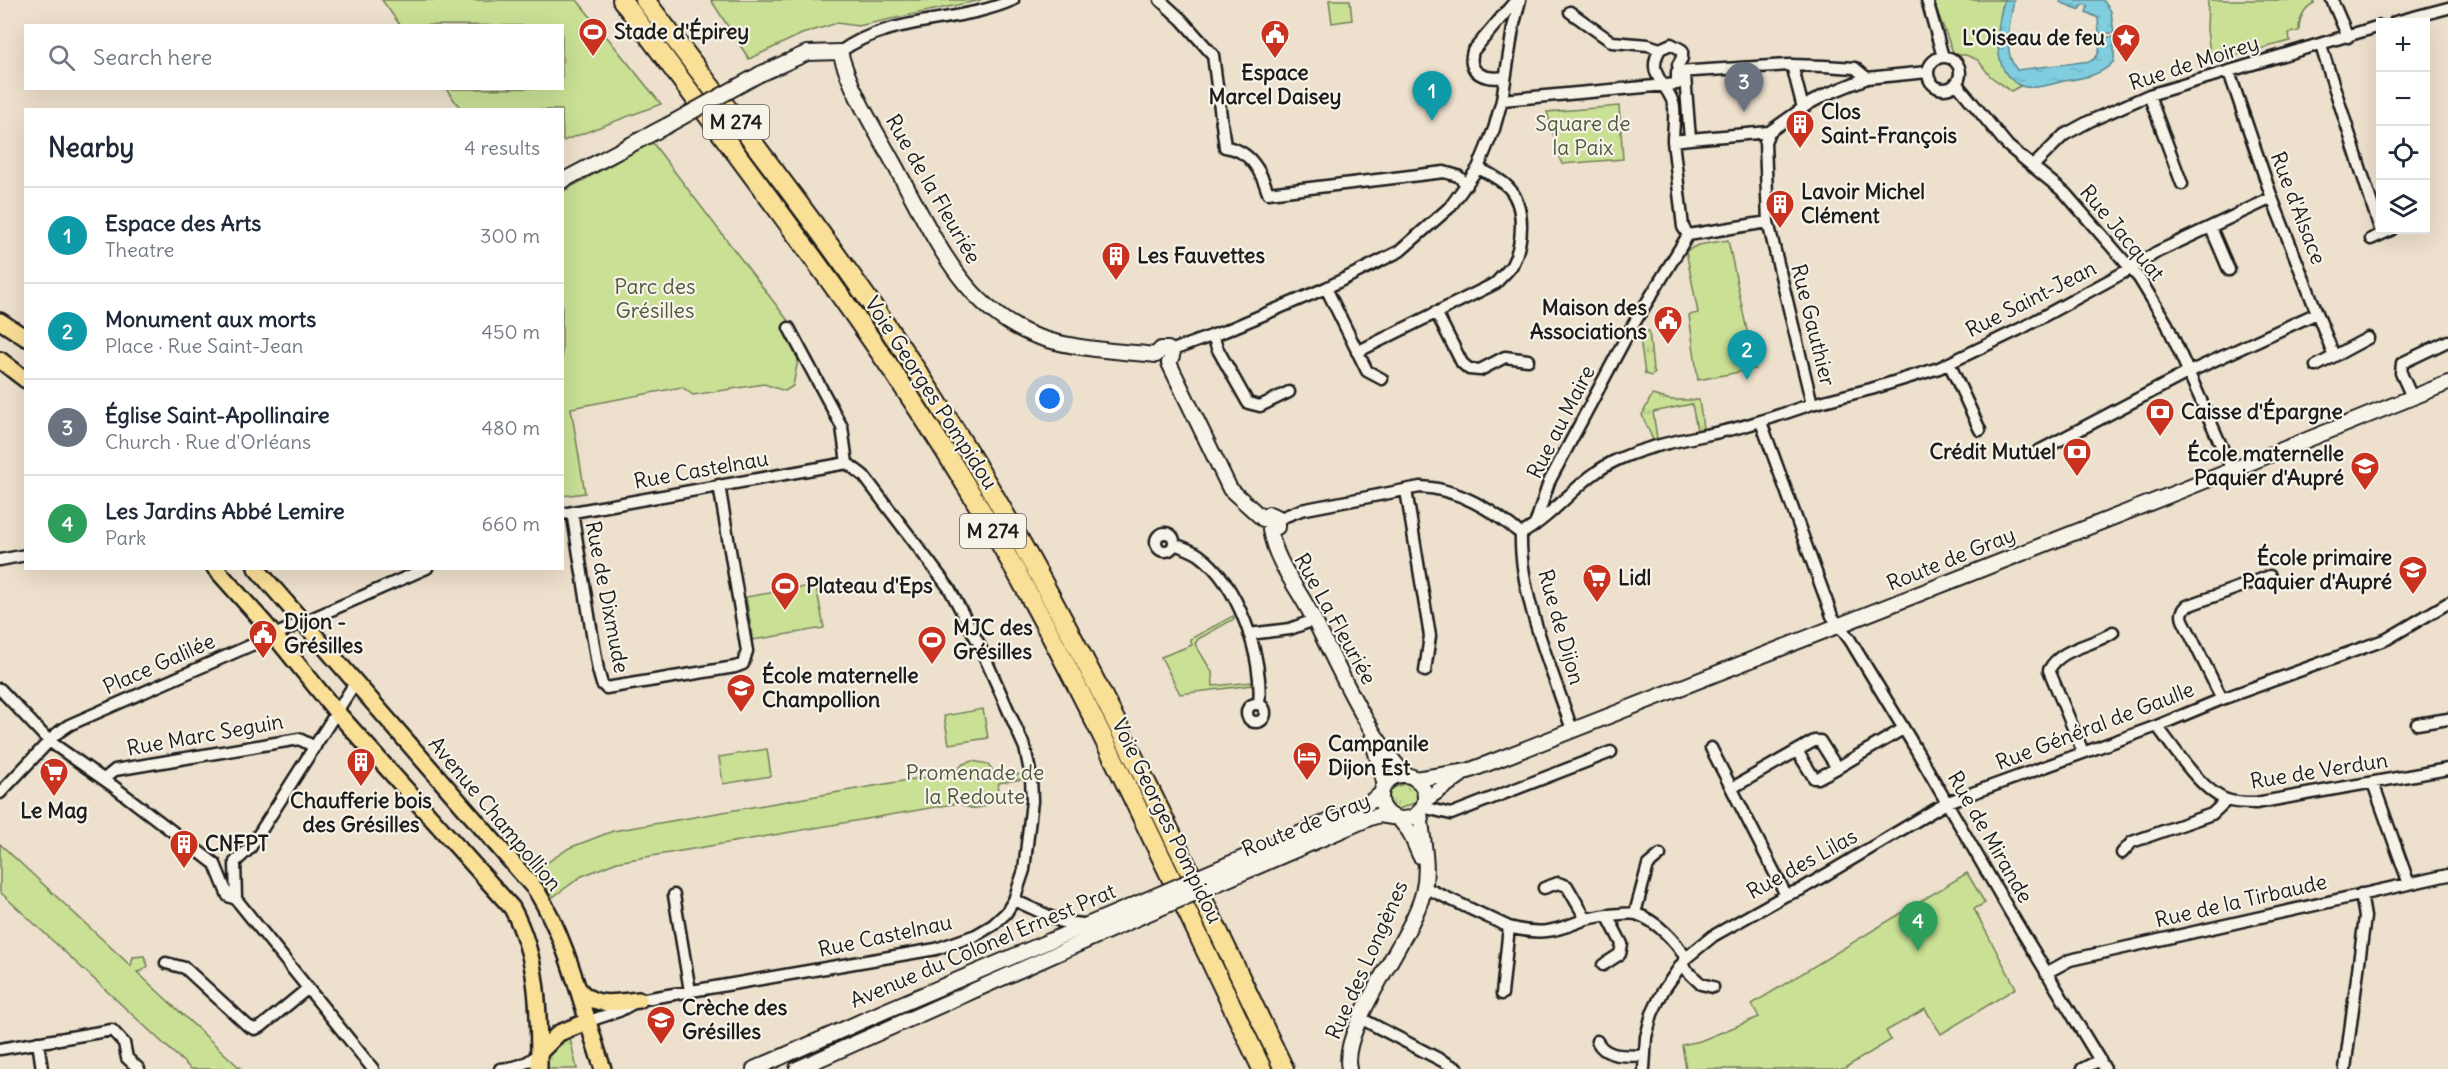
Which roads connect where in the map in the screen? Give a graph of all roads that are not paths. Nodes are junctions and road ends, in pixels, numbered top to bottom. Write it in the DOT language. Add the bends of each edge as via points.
graph roads {
  1 [pos="622,0"];
  2 [pos="645,0"];
  3 [pos="653,0"];
  4 [pos="1013,0"];
  5 [pos="1160,0"];
  6 [pos="1518,0"];
  7 [pos="1927,0"];
  8 [pos="2332,0"];
  9 [pos="2448,8"];
  10 [pos="1570,12"];
  11 [pos="2410,18"];
  12 [pos="2376,27"];
  13 [pos="2348,37"];
  14 [pos="2321,46"];
  15 [pos="1660,50"];
  16 [pos="840,52"];
  17 [pos="685,53"];
  18 [pos="1943,57"];
  19 [pos="1792,65"];
  20 [pos="1680,72"];
  21 [pos="1927,72"];
  22 [pos="2229,72"];
  23 [pos="1505,76"];
  24 [pos="1867,78"];
  25 [pos="1956,83"];
  26 [pos="1661,86"];
  27 [pos="2149,95"];
  28 [pos="1502,100"];
  29 [pos="1803,108"];
  30 [pos="1768,132"];
  31 [pos="1690,139"];
  32 [pos="1673,141"];
  33 [pos="2033,166"];
  34 [pos="1478,168"];
  35 [pos="564,180"];
  36 [pos="2182,184"];
  37 [pos="1467,185"];
  38 [pos="2271,198"];
  39 [pos="2376,207"];
  40 [pos="1768,222"];
  41 [pos="2211,228"];
  42 [pos="2378,234"];
  43 [pos="1688,235"];
  44 [pos="2371,239"];
  45 [pos="2130,269"];
  46 [pos="2229,270"];
  47 [pos="1326,288"];
  48 [pos="1436,312"];
  49 [pos="2317,313"];
  50 [pos="0,321"];
  51 [pos="789,328"];
  52 [pos="1213,335"];
  53 [pos="24,337"];
  54 [pos="2368,338"];
  55 [pos="2448,341"];
  56 [pos="1357,352"];
  57 [pos="2334,356"];
  58 [pos="1169,357"];
  59 [pos="0,360"];
  60 [pos="1528,360"];
  61 [pos="1949,363"];
  62 [pos="2316,366"];
  63 [pos="2189,372"];
  64 [pos="24,378"];
  65 [pos="1382,379"];
  66 [pos="2448,383"];
  67 [pos="1290,392"];
  68 [pos="2412,397"];
  69 [pos="1812,404"];
  70 [pos="1761,422"];
  71 [pos="1980,430"];
  72 [pos="2037,452"];
  73 [pos="847,463"];
  74 [pos="2232,470"];
  75 [pos="719,485"];
  76 [pos="1406,490"];
  77 [pos="567,513"];
  78 [pos="1270,523"];
  79 [pos="1535,525"];
  80 [pos="1521,534"];
  81 [pos="1174,544"];
  82 [pos="24,555"];
  83 [pos="0,560"];
  84 [pos="217,570"];
  85 [pos="257,570"];
  86 [pos="422,570"];
  87 [pos="2270,576"];
  88 [pos="2448,603"];
  89 [pos="1314,620"];
  90 [pos="303,622"];
  91 [pos="1840,626"];
  92 [pos="281,632"];
  93 [pos="2113,632"];
  94 [pos="1249,634"];
  95 [pos="1425,671"];
  96 [pos="355,683"];
  97 [pos="0,689"];
  98 [pos="2222,699"];
  99 [pos="1259,704"];
  100 [pos="338,713"];
  101 [pos="2448,719"];
  102 [pos="2417,724"];
  103 [pos="1368,725"];
  104 [pos="2157,726"];
  105 [pos="1903,729"];
  106 [pos="1572,730"];
  107 [pos="49,741"];
  108 [pos="315,747"];
  109 [pos="1711,748"];
  110 [pos="1797,751"];
  111 [pos="1611,752"];
  112 [pos="2083,752"];
  113 [pos="1837,768"];
  114 [pos="2448,769"];
  115 [pos="1468,771"];
  116 [pos="1410,777"];
  117 [pos="104,779"];
  118 [pos="2373,783"];
  119 [pos="1732,788"];
  120 [pos="1383,790"];
  121 [pos="0,793"];
  122 [pos="2227,800"];
  123 [pos="1948,802"];
  124 [pos="1422,806"];
  125 [pos="1396,818"];
  126 [pos="2122,853"];
  127 [pos="1660,855"];
  128 [pos="235,862"];
  129 [pos="216,864"];
  130 [pos="1426,869"];
  131 [pos="1232,870"];
  132 [pos="2448,875"];
  133 [pos="2409,884"];
  134 [pos="1424,886"];
  135 [pos="1544,888"];
  136 [pos="2361,894"];
  137 [pos="674,895"];
  138 [pos="1786,895"];
  139 [pos="236,899"];
  140 [pos="1014,900"];
  141 [pos="1142,909"];
  142 [pos="1635,914"];
  143 [pos="1607,915"];
  144 [pos="1586,920"];
  145 [pos="1090,923"];
  146 [pos="1509,927"];
  147 [pos="1684,962"];
  148 [pos="166,963"];
  149 [pos="1603,965"];
  150 [pos="2046,973"];
  151 [pos="576,986"];
  152 [pos="1713,987"];
  153 [pos="307,989"];
  154 [pos="690,991"];
  155 [pos="1502,994"];
  156 [pos="639,1000"];
  157 [pos="1251,1001"];
  158 [pos="1359,1018"];
  159 [pos="586,1022"];
  160 [pos="1597,1041"];
  161 [pos="38,1042"];
  162 [pos="0,1049"];
  163 [pos="539,1053"];
  164 [pos="1645,1056"];
  165 [pos="2102,1064"];
  166 [pos="516,1068"];
  167 [pos="42,1069"];
  168 [pos="139,1069"];
  169 [pos="373,1069"];
  170 [pos="500,1069"];
  171 [pos="539,1069"];
  172 [pos="603,1069"];
  173 [pos="754,1069"];
  174 [pos="797,1069"];
  175 [pos="1262,1069"];
  176 [pos="1284,1069"];
  177 [pos="1291,1069"];
  178 [pos="1349,1069"];
  179 [pos="1458,1069"];
  180 [pos="1644,1069"];
  181 [pos="2082,1069"];
  182 [pos="2345,1069"];
  1 -- 175 [label="highway, Voie Georges Pompidou / M 274" via="872,339 989,523 1115,763"];
  2 -- 17 [label="highway, Voie Georges Pompidou / M 274"];
  3 -- 17 [label="highway"];
  4 -- 16 [label="street" via="989,9 880,32"];
  5 -- 37 [label="street" via="1213,55 1225,147 1245,153 1260,172 1268,193 1444,172 1458,176"];
  6 -- 23 [label="street"];
  6 -- 23 [label="street" via="1471,57 1481,76"];
  7 -- 18 [label="street"];
  8 -- 13 [label="street"];
  9 -- 11 [label="street"];
  10 -- 15 [label="street" via="1612,42"];
  12 -- 13 [label="street, Rue de Moirey"];
  13 -- 14 [label="street, Rue de Moirey"];
  14 -- 22 [label="street, Rue de Moirey"];
  14 -- 39 [label="street"];
  15 -- 20 [label="street" via="1671,44 1682,50"];
  15 -- 26 [label="street" via="1656,67"];
  16 -- 35 [label="main road, bridge" via="807,53 760,74"];
  16 -- 58 [label="main road, Rue de la Fleuriée" via="851,85 940,249 973,294 1027,333 1086,348 1156,355 1161,364"];
  17 -- 157 [label="highway, Voie Georges Pompidou / M 274" via="887,327 987,484 1098,689"];
  18 -- 21 [label="street" via="1934,60"];
  18 -- 25 [label="street" via="1957,65 1960,74"];
  19 -- 20 [label="street"];
  19 -- 24 [label="street" via="1855,68"];
  19 -- 29 [label="street"];
  20 -- 26 [label="street" via="1677,84"];
  20 -- 31 [label="street" via="1685,76"];
  21 -- 24 [label="street"];
  21 -- 25 [label="street" via="1930,82 1938,88 1948,89"];
  22 -- 27 [label="street, Rue de Moirey"];
  22 -- 38 [label="street, Rue d'Alsace"];
  23 -- 28 [label="street"];
  24 -- 29 [label="street"];
  25 -- 33 [label="street, Rue Jacquat" via="2008,146"];
  26 -- 28 [label="street"];
  26 -- 32 [label="street" via="1674,106"];
  27 -- 33 [label="street, Rue de Moirey" via="2064,135"];
  27 -- 36 [label="street"];
  28 -- 34 [label="street"];
  29 -- 30 [label="street"];
  30 -- 31 [label="street"];
  30 -- 40 [label="street, Rue Gauthier"];
  31 -- 32 [label="street"];
  32 -- 43 [label="street" via="1683,227"];
  33 -- 45 [label="street, Rue Jacquat" via="2065,194"];
  34 -- 37 [label="street"];
  34 -- 48 [label="street" via="1509,188 1517,201 1519,242 1512,265 1496,283"];
  37 -- 47 [label="street" via="1450,207 1400,251"];
  38 -- 41 [label="street, Rue Saint-Jean"];
  38 -- 49 [label="street, Rue d'Alsace"];
  40 -- 43 [label="street"];
  40 -- 69 [label="street, Rue Gauthier"];
  41 -- 45 [label="street, Rue Saint-Jean"];
  41 -- 46 [label="street"];
  42 -- 44 [label="street"];
  43 -- 79 [label="street, Rue au Maire" via="1632,326 1549,482"];
  45 -- 61 [label="street, Rue Saint-Jean"];
  45 -- 63 [label="street, Rue Jacquat" via="2167,324"];
  47 -- 52 [label="street"];
  47 -- 56 [label="street"];
  48 -- 56 [label="street"];
  48 -- 60 [label="street" via="1462,363 1469,369 1480,370 1504,357"];
  49 -- 57 [label="street, Rue d'Alsace"];
  49 -- 63 [label="street"];
  50 -- 53 [label="main road"];
  51 -- 73 [label="street" via="842,427"];
  52 -- 58 [label="street"];
  52 -- 67 [label="street" via="1248,404 1260,405"];
  54 -- 57 [label="street"];
  55 -- 68 [label="street" via="2402,363 2401,373"];
  56 -- 65 [label="street" via="1367,371"];
  57 -- 62 [label="street"];
  58 -- 78 [label="main road" via="1230,489"];
  59 -- 64 [label="main road"];
  61 -- 69 [label="street, Rue Saint-Jean"];
  61 -- 71 [label="street"];
  63 -- 72 [label="street"];
  63 -- 74 [label="street, Rue Jacquat"];
  66 -- 68 [label="main road, Route de Gray"];
  68 -- 74 [label="main road, Route de Gray"];
  69 -- 70 [label="street, Rue Gauthier"];
  70 -- 79 [label="street" via="1619,459 1590,474"];
  70 -- 91 [label="street" via="1832,616"];
  73 -- 75 [label="street, Rue Castelnau"];
  73 -- 140 [label="street, Rue Castelnau" via="864,476 949,588 978,642 1024,748 1032,801 1024,870"];
  74 -- 91 [label="main road, Route de Gray"];
  75 -- 77 [label="street, Rue Castelnau"];
  75 -- 77 [label="street, Rue de Dixmude" via="747,651 743,663 735,667 606,688 598,670"];
  76 -- 78 [label="street" via="1301,510"];
  76 -- 80 [label="street" via="1448,491 1490,512"];
  76 -- 95 [label="street" via="1430,636"];
  78 -- 89 [label="main road, Rue La Fleuriée" via="1276,556"];
  79 -- 80 [label="street"];
  80 -- 106 [label="street, Rue de Dijon" via="1521,556 1530,598"];
  81 -- 94 [label="street" via="1197,553 1217,571"];
  82 -- 83 [label="street"];
  84 -- 92 [label="main road"];
  85 -- 90 [label="main road, Avenue Champollion"];
  86 -- 90 [label="street, Place Galilée"];
  87 -- 98 [label="street, Rue Général de Gaulle" via="2187,606 2182,614"];
  88 -- 98 [label="street, Rue Général de Gaulle" via="2387,639"];
  89 -- 94 [label="street" via="1290,629"];
  89 -- 103 [label="main road, Rue La Fleuriée"];
  90 -- 92 [label="street, Place Galilée"];
  90 -- 96 [label="main road, Avenue Champollion"];
  91 -- 105 [label="street, Rue de Mirande"];
  91 -- 106 [label="main road, Route de Gray"];
  92 -- 100 [label="main road"];
  92 -- 107 [label="street, Place Galilée" via="69,725"];
  93 -- 112 [label="street" via="2074,650 2049,670"];
  94 -- 99 [label="street"];
  96 -- 100 [label="street"];
  96 -- 151 [label="main road, Avenue Champollion" via="536,890 551,915"];
  97 -- 107 [label="street"];
  98 -- 104 [label="street, Rue Général de Gaulle"];
  100 -- 108 [label="street"];
  100 -- 163 [label="main road" via="512,908 523,928 536,975"];
  101 -- 102 [label="street"];
  103 -- 116 [label="main road, Rue La Fleuriée"];
  103 -- 120 [label="main road, Rue La Fleuriée"];
  104 -- 112 [label="street, Rue Général de Gaulle"];
  104 -- 122 [label="street, Rue de Verdun" via="2201,781"];
  105 -- 113 [label="street"];
  105 -- 123 [label="street, Rue de Mirande"];
  106 -- 115 [label="main road, Route de Gray"];
  107 -- 117 [label="street"];
  107 -- 121 [label="street, Place Galilée"];
  108 -- 117 [label="street, Rue Marc Seguin" via="299,739 115,770"];
  108 -- 128 [label="street" via="250,848"];
  109 -- 119 [label="street"];
  110 -- 113 [label="street" via="1814,778"];
  110 -- 113 [label="street" via="1818,740"];
  110 -- 119 [label="street"];
  111 -- 124 [label="street" via="1451,814"];
  112 -- 123 [label="street, Rue Général de Gaulle"];
  114 -- 118 [label="street, Rue de Verdun"];
  115 -- 116 [label="main road, Route de Gray"];
  115 -- 124 [label="main road, Route de Gray"];
  116 -- 120 [label="main road" via="1393,777"];
  116 -- 124 [label="main road" via="1423,789"];
  117 -- 129 [label="street"];
  118 -- 122 [label="street, Rue de Verdun" via="2256,802"];
  118 -- 133 [label="street"];
  119 -- 138 [label="street"];
  120 -- 125 [label="main road" via="1385,811"];
  120 -- 131 [label="main road, Route de Gray" via="1364,806"];
  122 -- 126 [label="street" via="2212,814 2133,842"];
  123 -- 138 [label="street, Rue des Lilas"];
  123 -- 150 [label="street, Rue de Mirande"];
  124 -- 125 [label="main road" via="1407,819"];
  124 -- 130 [label="main road, Rue des Longènes"];
  125 -- 130 [label="main road, Rue des Longènes" via="1409,831"];
  125 -- 131 [label="main road, Route de Gray" via="1370,818"];
  127 -- 142 [label="street" via="1648,865"];
  128 -- 129 [label="street"];
  128 -- 139 [label="street"];
  129 -- 139 [label="street" via="228,896"];
  130 -- 134 [label="main road, Rue des Longènes"];
  131 -- 141 [label="main road, Avenue du Colonel Ernest Prat, bridge"];
  132 -- 133 [label="street, Rue de la Tirbaude"];
  133 -- 136 [label="street, Rue de la Tirbaude"];
  134 -- 146 [label="street"];
  134 -- 158 [label="main road, Rue des Longènes" via="1398,951"];
  135 -- 144 [label="street" via="1558,883 1568,886"];
  136 -- 150 [label="street, Rue de la Tirbaude" via="2070,960"];
  136 -- 182 [label="street" via="2365,917"];
  137 -- 154 [label="street"];
  138 -- 147 [label="street, Rue des Lilas" via="1713,936"];
  139 -- 153 [label="street"];
  140 -- 145 [label="street" via="1062,922"];
  140 -- 154 [label="street, Rue Castelnau" via="993,925 936,949"];
  141 -- 145 [label="main road, Avenue du Colonel Ernest Prat"];
  141 -- 174 [label="main road, Avenue du Colonel Ernest Prat"];
  142 -- 143 [label="street"];
  142 -- 147 [label="street" via="1663,931"];
  143 -- 144 [label="street"];
  143 -- 149 [label="street" via="1622,948 1617,957"];
  144 -- 146 [label="street" via="1546,933"];
  145 -- 173 [label="main road, Avenue du Colonel Ernest Prat"];
  146 -- 155 [label="street"];
  147 -- 152 [label="street" via="1701,984"];
  147 -- 164 [label="street, Rue des Lilas" via="1652,1014"];
  148 -- 153 [label="street" via="184,968 255,1029"];
  150 -- 165 [label="street, Rue de Mirande"];
  151 -- 156 [label="main road" via="595,1002"];
  151 -- 159 [label="main road, Avenue Champollion"];
  153 -- 169 [label="street"];
  154 -- 156 [label="street, Rue Castelnau"];
  156 -- 159 [label="street, Rue Castelnau"];
  157 -- 176 [label="highway, Voie Georges Pompidou / M 274"];
  157 -- 177 [label="highway"];
  158 -- 178 [label="main road, Rue des Longènes" via="1347,1050"];
  158 -- 179 [label="street"];
  159 -- 163 [label="main road" via="559,1033"];
  159 -- 172 [label="main road, Avenue Champollion"];
  160 -- 164 [label="street" via="1611,1054"];
  161 -- 162 [label="street"];
  161 -- 167 [label="street"];
  161 -- 168 [label="street" via="112,1030 124,1043 127,1058"];
  163 -- 166 [label="street"];
  163 -- 171 [label="main road"];
  164 -- 180 [label="street, Rue des Lilas"];
  165 -- 181 [label="street"];
  166 -- 170 [label="street"];
}
